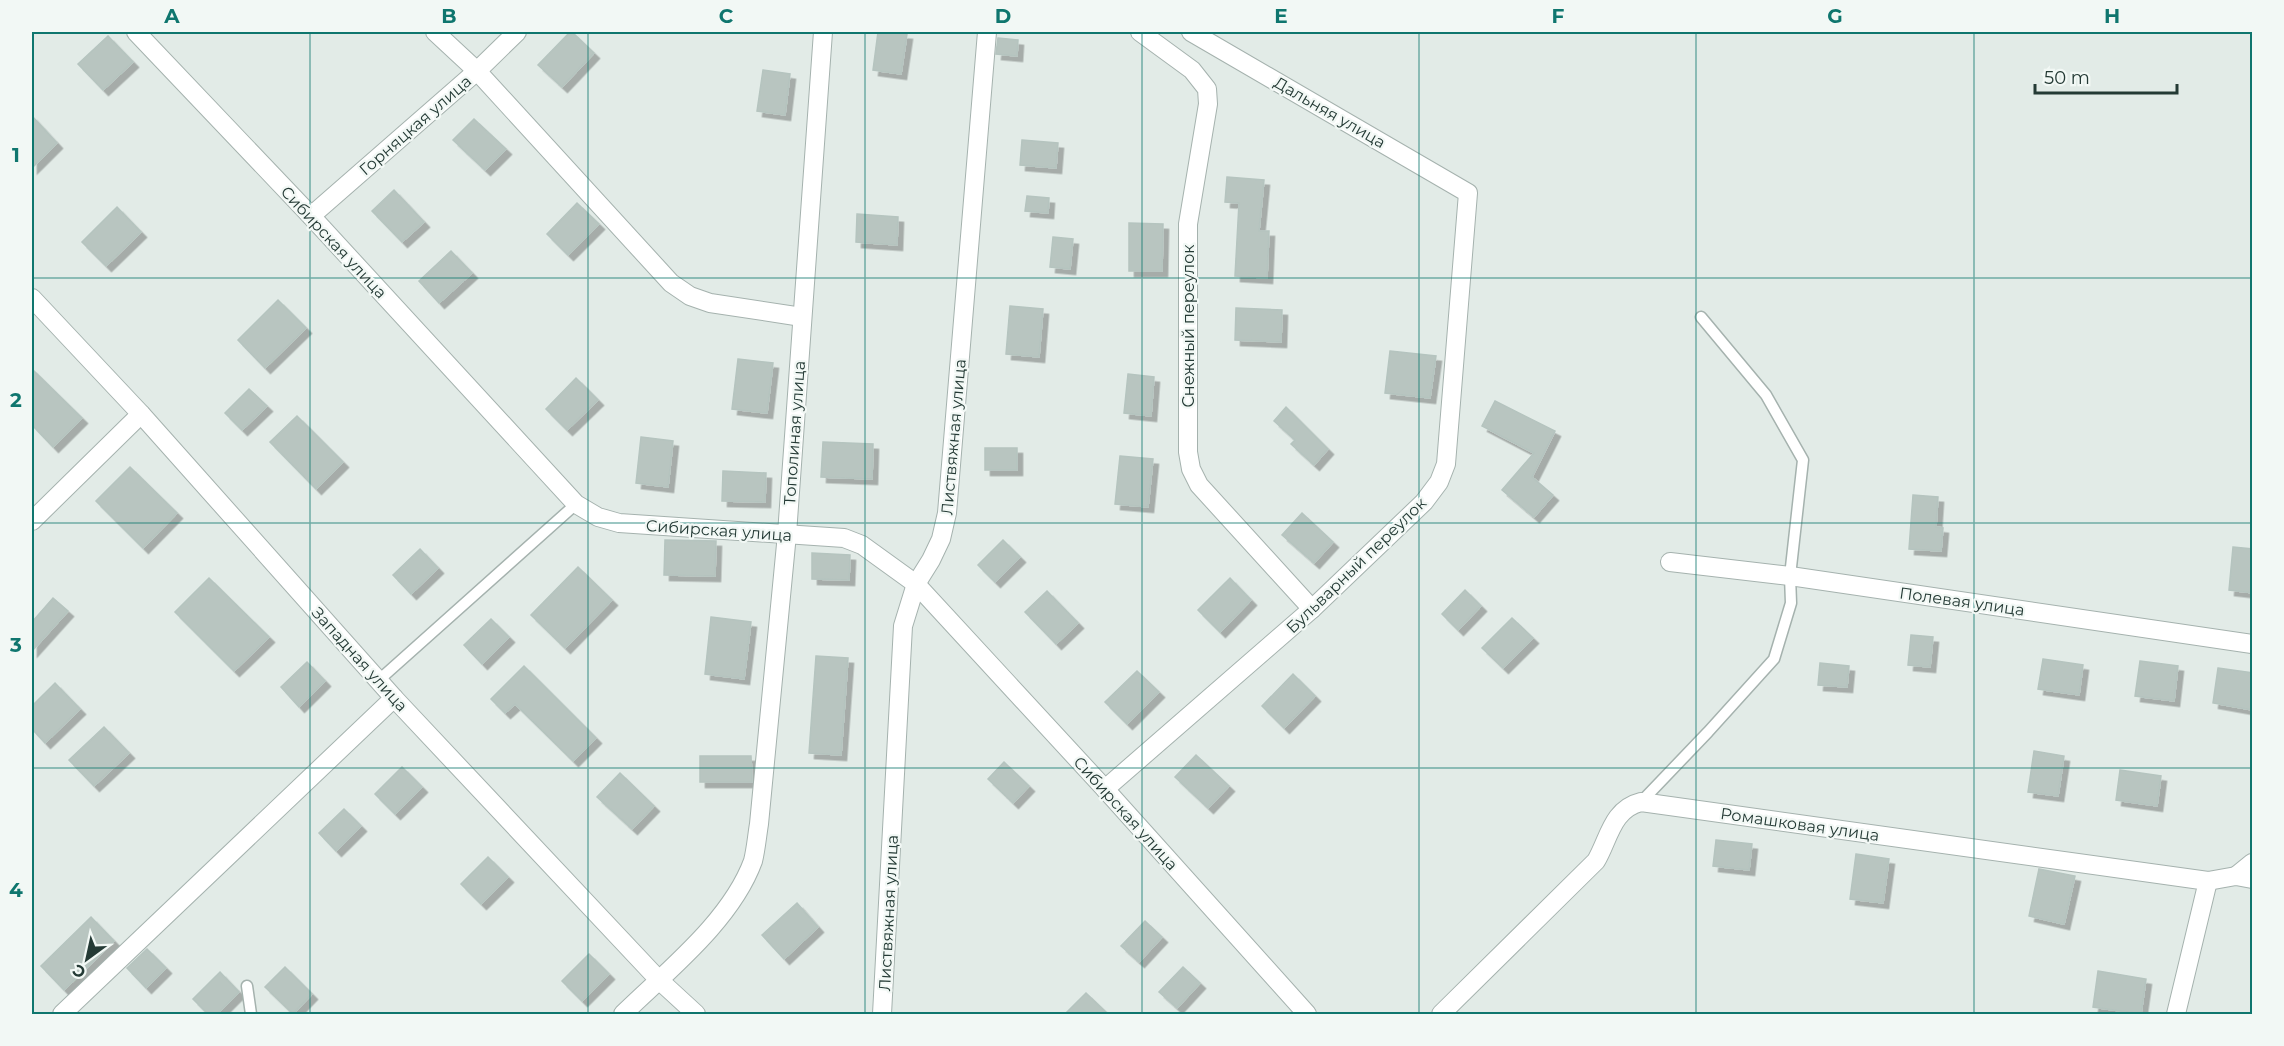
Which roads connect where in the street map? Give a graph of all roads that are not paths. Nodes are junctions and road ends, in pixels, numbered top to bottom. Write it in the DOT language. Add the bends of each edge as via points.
graph roads {
  1 [pos="136,32"];
  2 [pos="435,32"];
  3 [pos="517,32"];
  4 [pos="823,32"];
  5 [pos="987,32"];
  6 [pos="1140,32"];
  7 [pos="1191,32"];
  8 [pos="477,71"];
  9 [pos="1468,193"];
  10 [pos="311,216"];
  11 [pos="32,298"];
  12 [pos="802,317"];
  13 [pos="1701,317"];
  14 [pos="141,414"];
  15 [pos="576,504"];
  16 [pos="32,521"];
  17 [pos="787,534"];
  18 [pos="1670,562"];
  19 [pos="1790,576"];
  20 [pos="916,584"];
  21 [pos="1312,609"];
  22 [pos="2253,644"];
  23 [pos="379,680"];
  24 [pos="394,698"];
  25 [pos="1105,789"];
  26 [pos="1641,802"];
  27 [pos="2253,863"];
  28 [pos="2244,878"];
  29 [pos="2208,881"];
  30 [pos="658,980"];
  31 [pos="247,986"];
  32 [pos="62,1014"];
  33 [pos="251,1014"];
  34 [pos="623,1014"];
  35 [pos="696,1014"];
  36 [pos="882,1014"];
  37 [pos="1307,1014"];
  38 [pos="1441,1014"];
  39 [pos="2176,1014"];
  1 -- 10 [label="street, Сибирская улица"];
  2 -- 8 [label="street"];
  3 -- 8 [label="street, Горняцкая улица"];
  4 -- 12 [label="street, Тополиная улица"];
  5 -- 20 [label="street, Листвяжная улица" via="947,513 941,539"];
  6 -- 21 [label="street, Снежный переулок" via="1192,70 1207,88 1208,104 1188,225 1191,470 1199,484"];
  7 -- 9 [label="street, Дальняя улица"];
  8 -- 10 [label="street, Горняцкая улица"];
  8 -- 12 [label="street" via="671,283 710,303"];
  9 -- 21 [label="street, Бульварный переулок" via="1446,464 1424,502"];
  10 -- 15 [label="street, Сибирская улица"];
  11 -- 14 [label="street, Западная улица"];
  12 -- 17 [label="street, Тополиная улица"];
  13 -- 19 [label="lane" via="1766,394 1803,460"];
  14 -- 16 [label="street"];
  14 -- 23 [label="street, Западная улица"];
  15 -- 17 [label="street, Сибирская улица" via="597,517 619,523"];
  15 -- 23 [label="lane"];
  17 -- 20 [label="street, Сибирская улица" via="844,538 862,545"];
  17 -- 30 [label="street, Тополиная улица" via="753,860 720,914"];
  18 -- 19 [label="street, Полевая улица"];
  19 -- 22 [label="street, Полевая улица"];
  19 -- 26 [label="lane" via="1791,603 1774,659"];
  20 -- 25 [label="street, Сибирская улица"];
  20 -- 36 [label="street, Листвяжная улица" via="903,626"];
  21 -- 25 [label="street, Бульварный переулок"];
  23 -- 24 [label="street, Западная улица"];
  24 -- 30 [label="street, Западная улица"];
  24 -- 32 [label="street"];
  25 -- 37 [label="street, Сибирская улица"];
  26 -- 29 [label="street, Ромашковая улица"];
  26 -- 38 [label="street" via="1629,805 1616,817 1596,861"];
  27 -- 28 [label="street"];
  28 -- 29 [label="street, Ромашковая улица"];
  29 -- 39 [label="street"];
  30 -- 34 [label="street, Тополиная улица"];
  30 -- 35 [label="street, Западная улица"];
  31 -- 33 [label="lane"];
}
